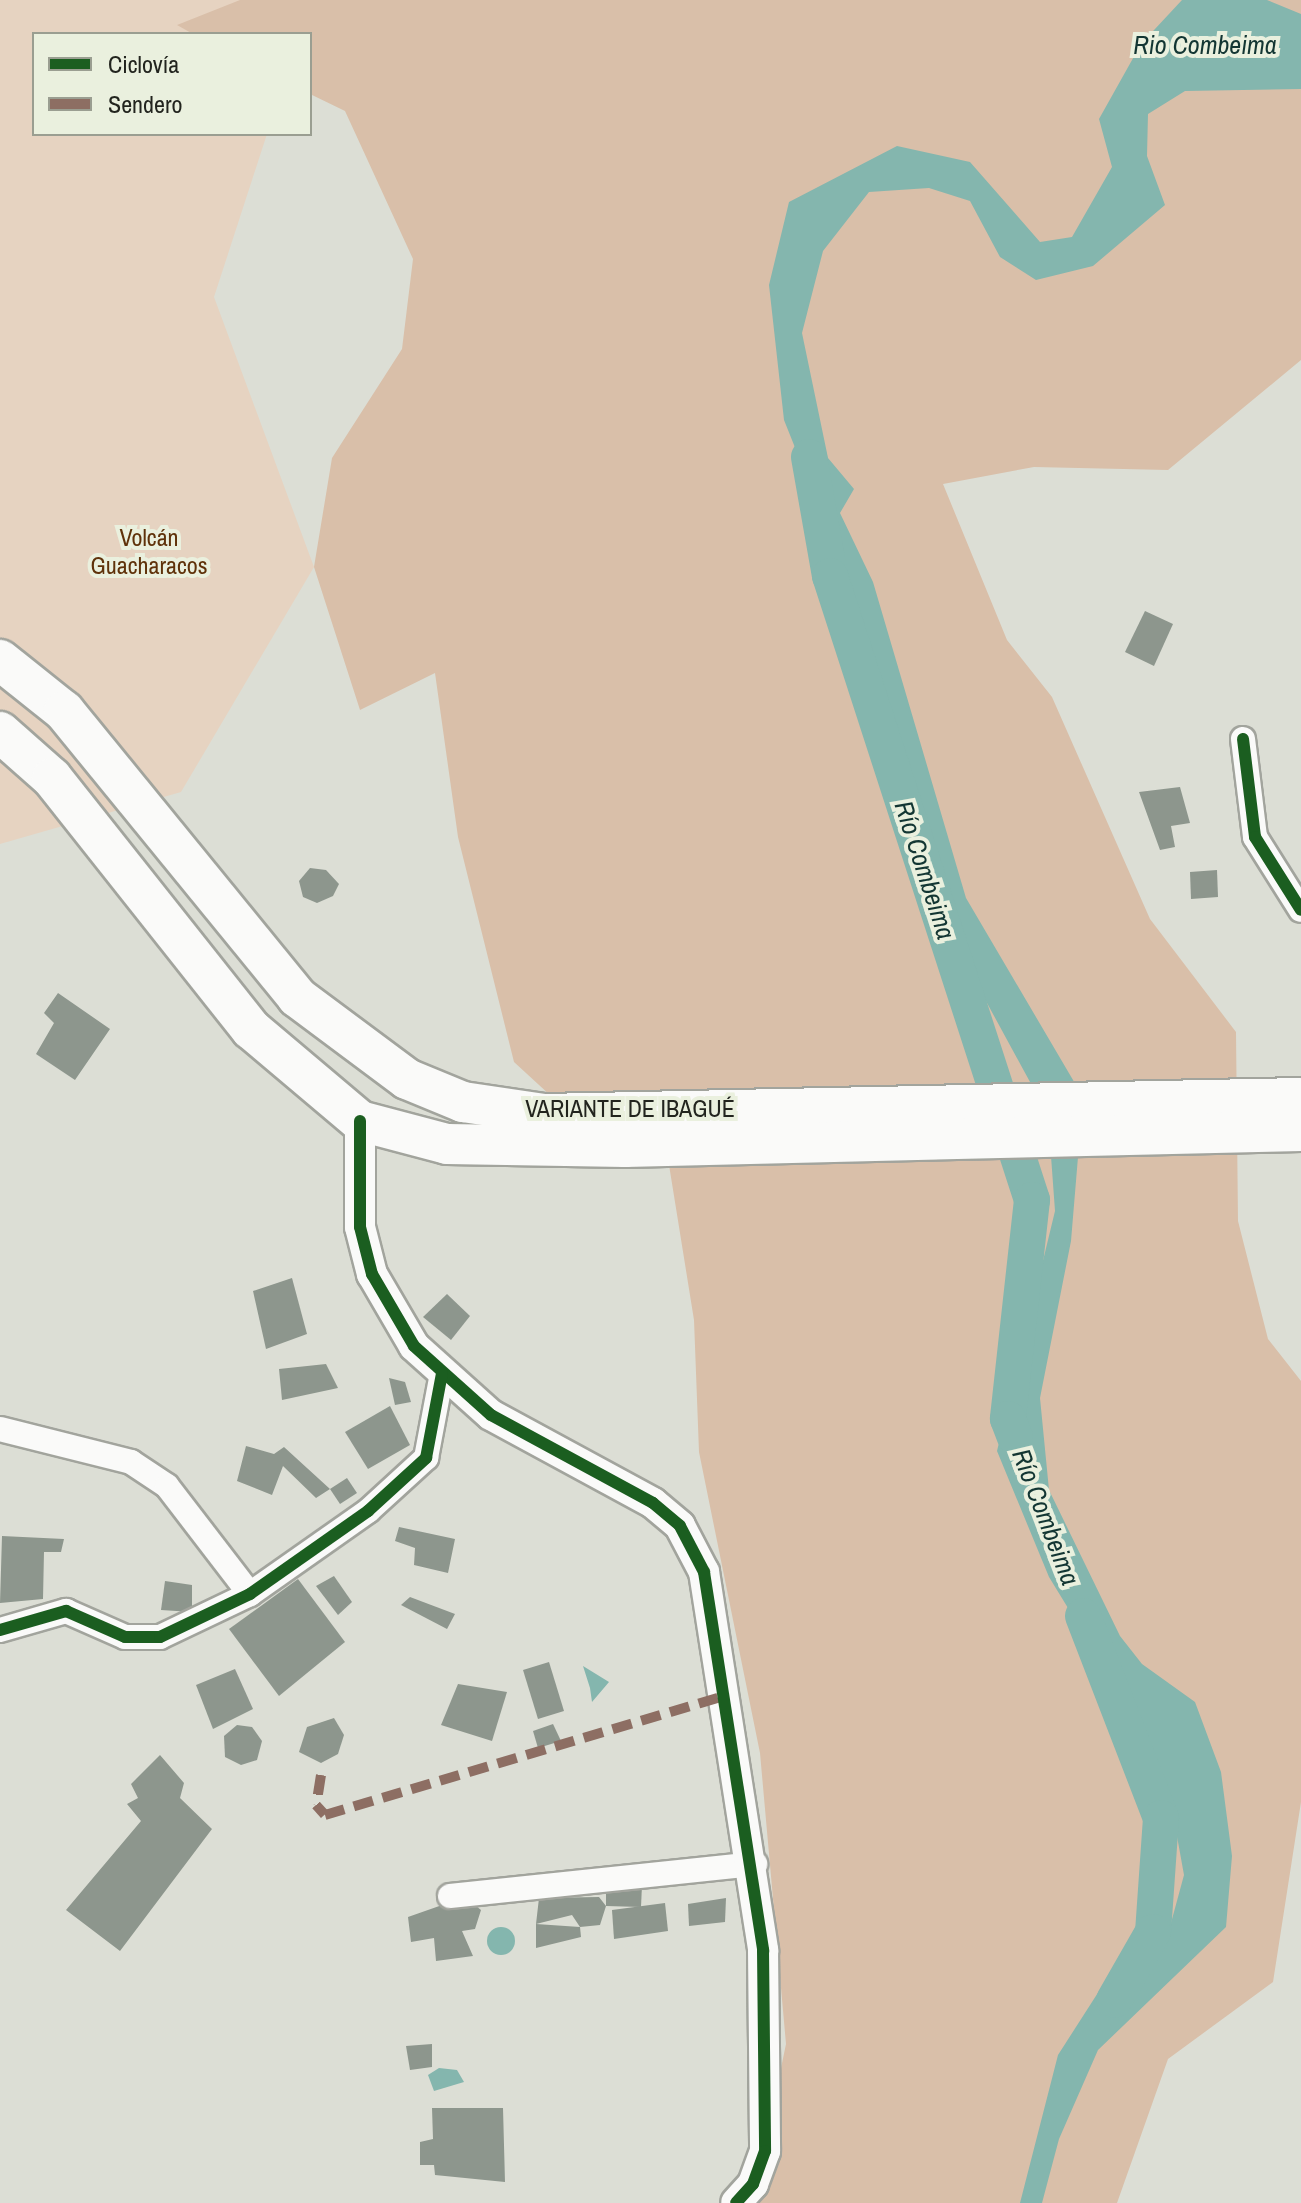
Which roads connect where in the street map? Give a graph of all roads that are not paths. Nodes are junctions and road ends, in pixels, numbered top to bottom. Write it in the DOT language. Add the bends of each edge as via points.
graph roads {
  1 [pos="0,660"];
  2 [pos="0,732"];
  3 [pos="1243,739"];
  4 [pos="1301,910"];
  5 [pos="1301,1098"];
  6 [pos="360,1121"];
  7 [pos="1301,1131"];
  8 [pos="442,1373"];
  9 [pos="0,1429"];
  10 [pos="250,1594"];
  11 [pos="0,1630"];
  12 [pos="755,1864"];
  13 [pos="450,1896"];
  14 [pos="736,2203"];
  1 -- 5 [label="highway, VARIANTE DE IBAGUÉ" via="64,711 297,997 407,1079 463,1102 544,1114"];
  2 -- 6 [label="highway, VARIANTE DE IBAGUÉ" via="52,778 251,1029"];
  3 -- 4 [label="street" via="1255,837"];
  6 -- 7 [label="highway, VARIANTE DE IBAGUÉ" via="447,1144 625,1147"];
  6 -- 8 [label="street" via="360,1227 372,1274 414,1346"];
  8 -- 10 [label="street" via="426,1458 368,1511"];
  8 -- 12 [label="street" via="491,1415 653,1503 680,1526 704,1572"];
  9 -- 10 [label="street" via="131,1462 167,1486"];
  10 -- 11 [label="street" via="160,1637 125,1637 66,1611"];
  12 -- 13 [label="street"];
  12 -- 14 [label="street" via="765,2151 753,2184"];
}
